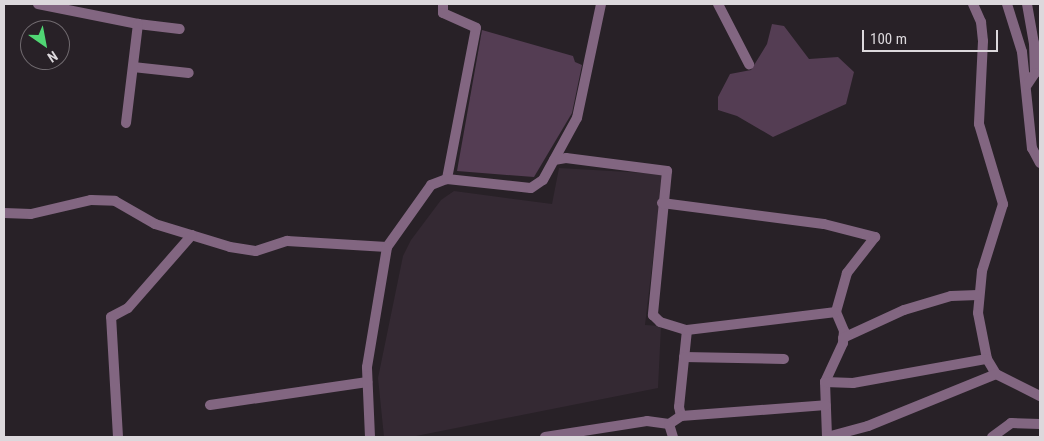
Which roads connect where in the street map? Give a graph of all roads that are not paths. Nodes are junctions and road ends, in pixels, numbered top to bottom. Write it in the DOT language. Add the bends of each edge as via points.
graph roads {
  1 [pos="38,4"];
  2 [pos="443,4"];
  3 [pos="601,4"];
  4 [pos="718,4"];
  5 [pos="973,4"];
  6 [pos="1007,4"];
  7 [pos="1027,4"];
  8 [pos="138,24"];
  9 [pos="180,29"];
  10 [pos="749,64"];
  11 [pos="133,67"];
  12 [pos="189,73"];
  13 [pos="1027,85"];
  14 [pos="126,123"];
  15 [pos="554,160"];
  16 [pos="1040,163"];
  17 [pos="447,180"];
  18 [pos="662,203"];
  19 [pos="4,213"];
  20 [pos="192,235"];
  21 [pos="387,247"];
  22 [pos="978,294"];
  23 [pos="836,312"];
  24 [pos="687,330"];
  25 [pos="844,338"];
  26 [pos="684,357"];
  27 [pos="784,359"];
  28 [pos="987,359"];
  29 [pos="996,374"];
  30 [pos="367,382"];
  31 [pos="825,382"];
  32 [pos="1040,396"];
  33 [pos="210,405"];
  34 [pos="826,405"];
  35 [pos="681,416"];
  36 [pos="669,424"];
  37 [pos="1040,424"];
  38 [pos="118,437"];
  39 [pos="370,437"];
  40 [pos="545,437"];
  41 [pos="673,437"];
  42 [pos="827,437"];
  43 [pos="992,437"];
  1 -- 8 [label="street"];
  2 -- 17 [label="street" via="443,13 476,28"];
  3 -- 15 [label="street" via="577,118"];
  4 -- 10 [label="street"];
  5 -- 22 [label="street" via="981,22 983,41 979,124 1003,204"];
  6 -- 13 [label="street" via="1022,52"];
  7 -- 13 [label="street" via="1036,73"];
  8 -- 9 [label="street"];
  8 -- 11 [label="street"];
  11 -- 12 [label="street"];
  11 -- 14 [label="street"];
  13 -- 16 [label="street" via="1032,148"];
  15 -- 17 [label="street" via="543,180 530,188"];
  15 -- 18 [label="street" via="566,158 667,171"];
  17 -- 21 [label="street" via="431,185"];
  18 -- 23 [label="street" via="824,224 875,237 847,273"];
  18 -- 24 [label="street" via="653,315 660,322"];
  19 -- 20 [label="street" via="31,214 91,200 114,201 155,224"];
  20 -- 21 [label="street" via="256,251 287,241"];
  20 -- 38 [label="street" via="128,308 111,317"];
  21 -- 30 [label="street"];
  22 -- 25 [label="street" via="951,296 904,310"];
  22 -- 28 [label="street" via="978,313"];
  23 -- 24 [label="street"];
  23 -- 25 [label="street"];
  24 -- 26 [label="street"];
  25 -- 31 [label="street"];
  26 -- 27 [label="street"];
  26 -- 35 [label="street"];
  28 -- 29 [label="street"];
  28 -- 31 [label="street" via="853,383"];
  29 -- 32 [label="street"];
  29 -- 42 [label="street" via="868,426"];
  30 -- 33 [label="street"];
  30 -- 39 [label="street"];
  31 -- 34 [label="street"];
  34 -- 35 [label="street"];
  34 -- 42 [label="street"];
  35 -- 36 [label="street"];
  36 -- 40 [label="street" via="647,422"];
  36 -- 41 [label="street"];
  37 -- 43 [label="street" via="1011,423"];
}
